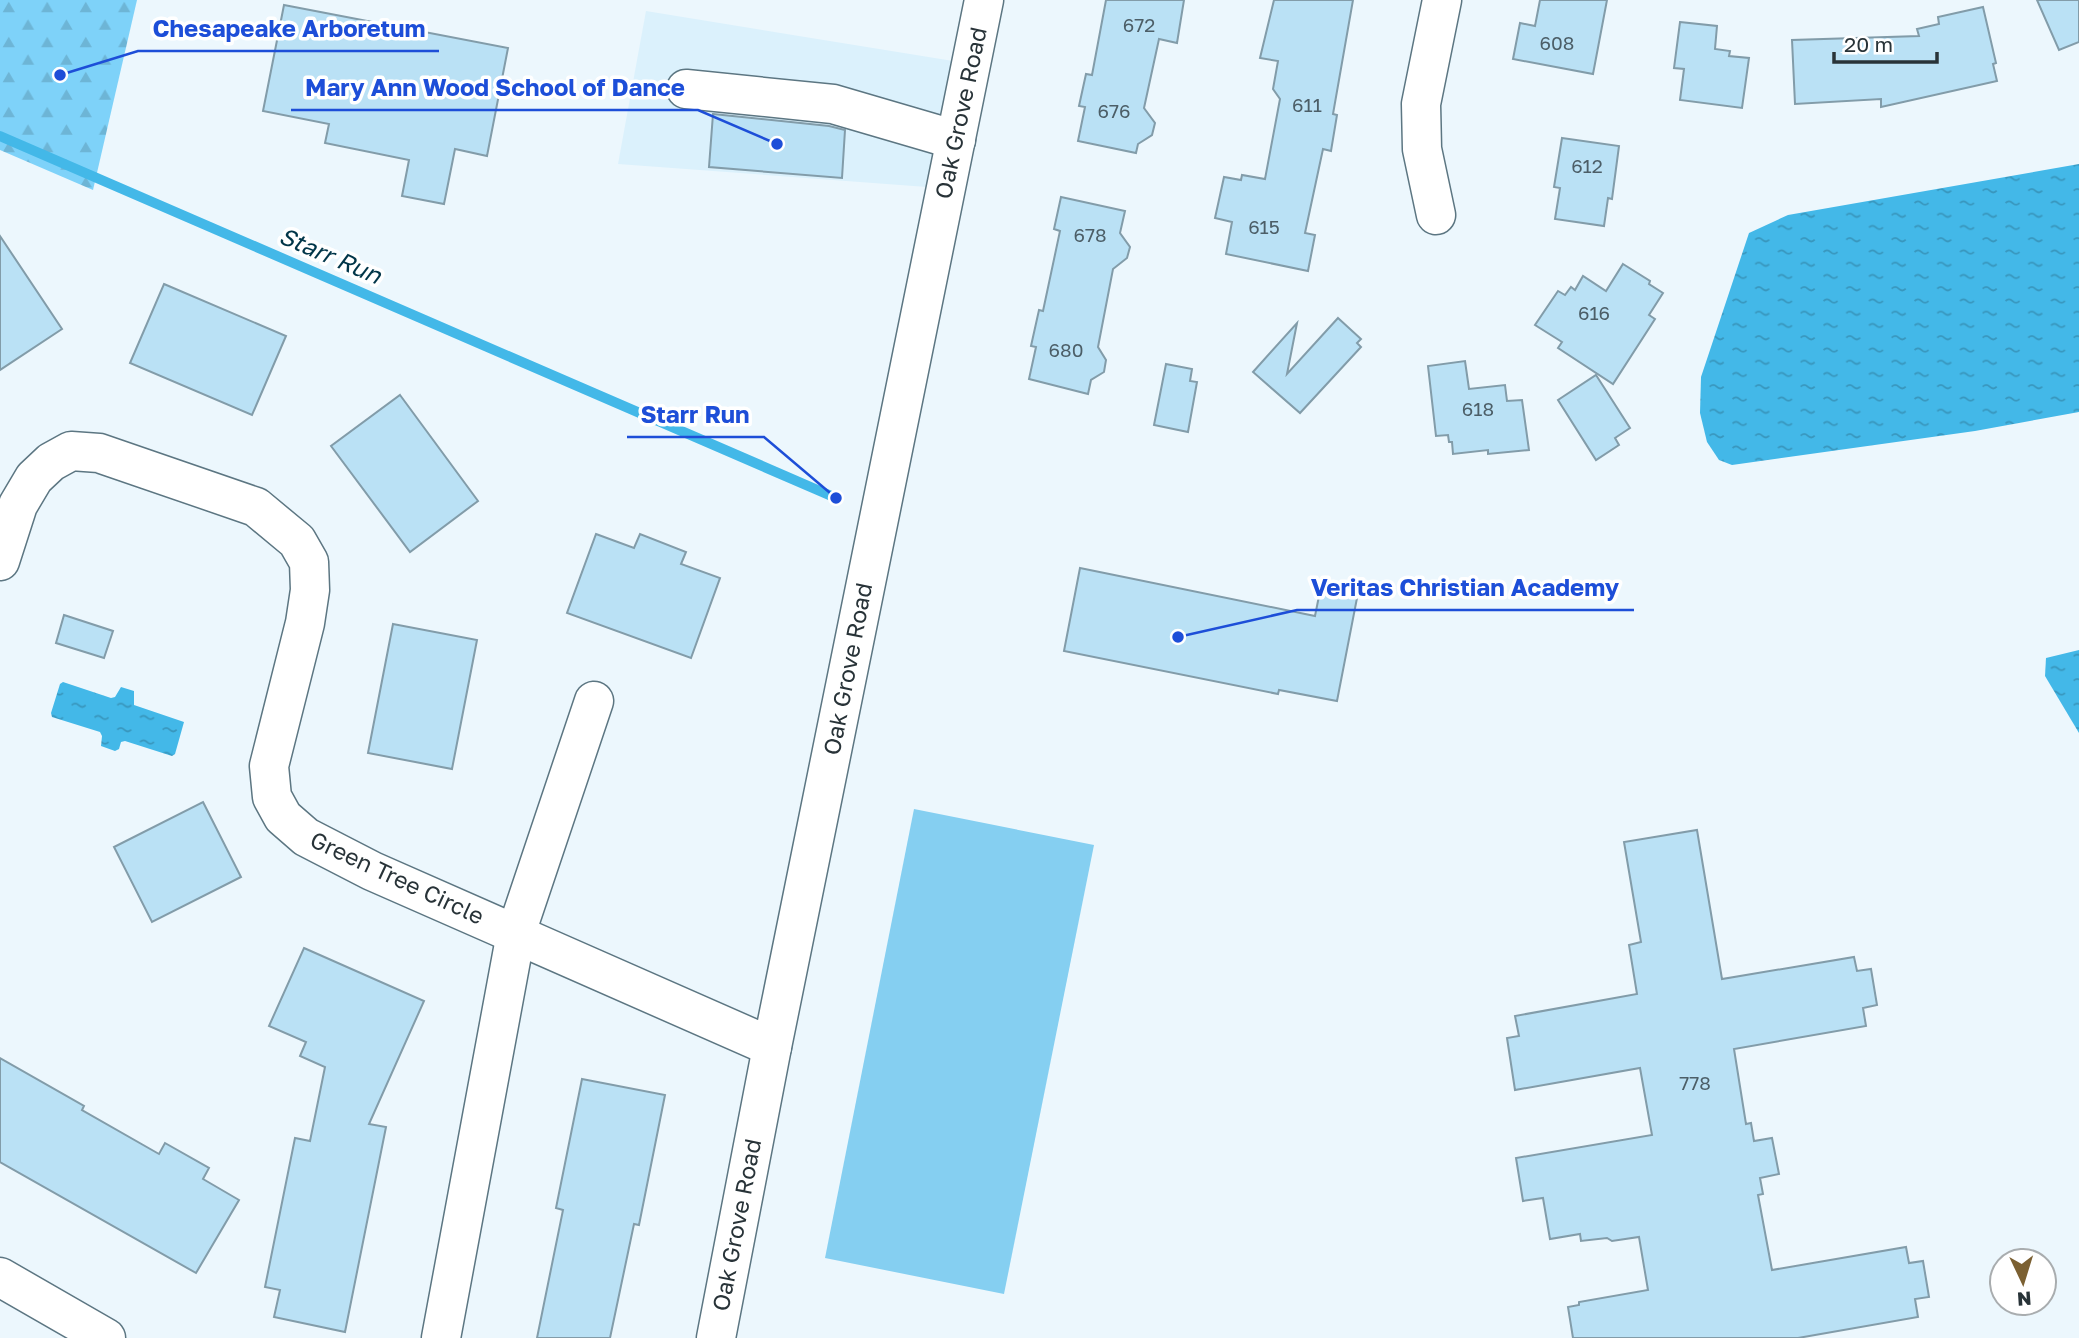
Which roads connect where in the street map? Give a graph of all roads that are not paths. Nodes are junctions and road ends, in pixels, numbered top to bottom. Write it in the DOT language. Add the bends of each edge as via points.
graph roads {
  1 [pos="985,0"];
  2 [pos="1442,0"];
  3 [pos="686,89"];
  4 [pos="956,140"];
  5 [pos="1436,215"];
  6 [pos="0,561"];
  7 [pos="594,701"];
  8 [pos="516,933"];
  9 [pos="772,1047"];
  10 [pos="0,1277"];
  11 [pos="106,1338"];
  12 [pos="441,1338"];
  13 [pos="716,1338"];
  1 -- 4 [label="street, Oak Grove Road"];
  2 -- 5 [label="street" via="1421,104 1422,149"];
  3 -- 4 [label="street" via="833,104"];
  4 -- 9 [label="street, Oak Grove Road"];
  6 -- 8 [label="street, Green Tree Circle" via="18,505 34,478 71,451 99,453 256,507 297,541 309,562 305,623 269,766 272,797 282,817 306,837 372,871"];
  7 -- 8 [label="street"];
  8 -- 9 [label="street, Green Tree Circle"];
  8 -- 12 [label="street"];
  9 -- 13 [label="street, Oak Grove Road"];
  10 -- 11 [label="street"];
}
